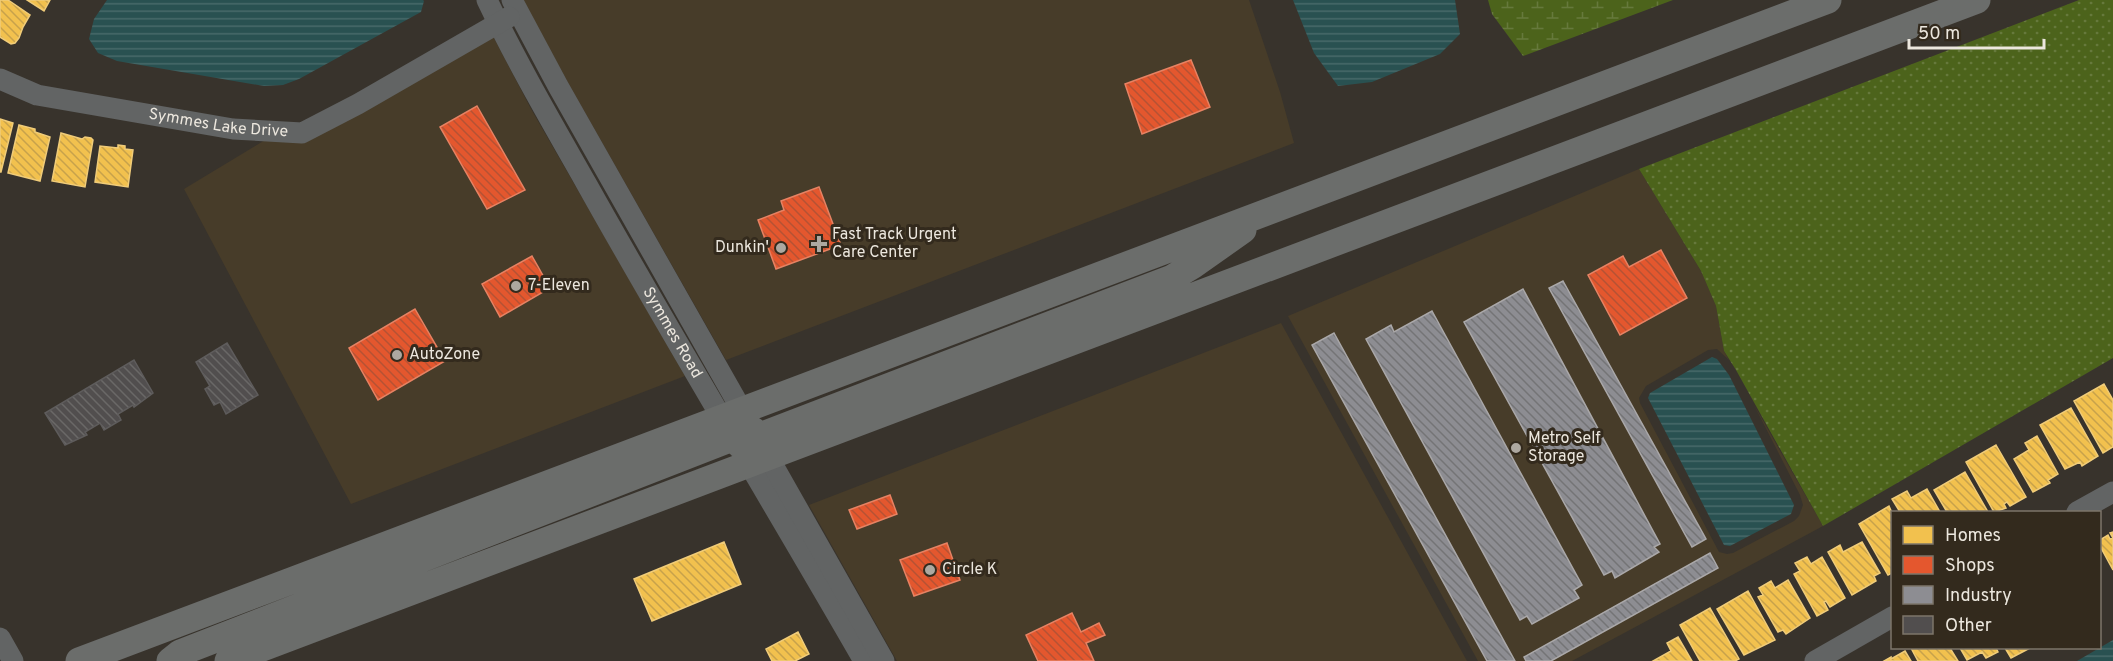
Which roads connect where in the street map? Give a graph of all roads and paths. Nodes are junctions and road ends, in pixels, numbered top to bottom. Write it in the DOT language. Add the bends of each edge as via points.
graph roads {
  1 [pos="487,0"];
  2 [pos="1828,0"];
  3 [pos="1977,0"];
  4 [pos="515,6"];
  5 [pos="498,23"];
  6 [pos="0,79"];
  7 [pos="746,437"];
  8 [pos="2113,492"];
  9 [pos="2080,511"];
  10 [pos="1891,618"];
  11 [pos="182,622"];
  12 [pos="0,638"];
  13 [pos="13,661"];
  14 [pos="79,661"];
  15 [pos="130,661"];
  16 [pos="170,661"];
  17 [pos="228,661"];
  18 [pos="864,661"];
  19 [pos="884,661"];
  20 [pos="1815,661"];
  1 -- 5 [label="street, Symmes Road"];
  2 -- 7 [label="main road" via="1268,211"];
  3 -- 7 [label="main road"];
  4 -- 5 [label="street, Symmes Lake Drive"];
  4 -- 7 [label="street, Symmes Road"];
  5 -- 6 [label="street, Symmes Lake Drive" via="302,133 233,129 37,95"];
  5 -- 7 [label="street, Symmes Road" via="614,233"];
  7 -- 11 [label="main road"];
  7 -- 16 [label="main road" via="180,653"];
  7 -- 17 [label="main road"];
  7 -- 18 [label="street, Symmes Road"];
  7 -- 19 [label="street, Symmes Road"];
  8 -- 9 [label="street"];
  10 -- 20 [label="street"];
  11 -- 14 [label="main road"];
  11 -- 15 [label="main road"];
  12 -- 13 [label="street"];
}
